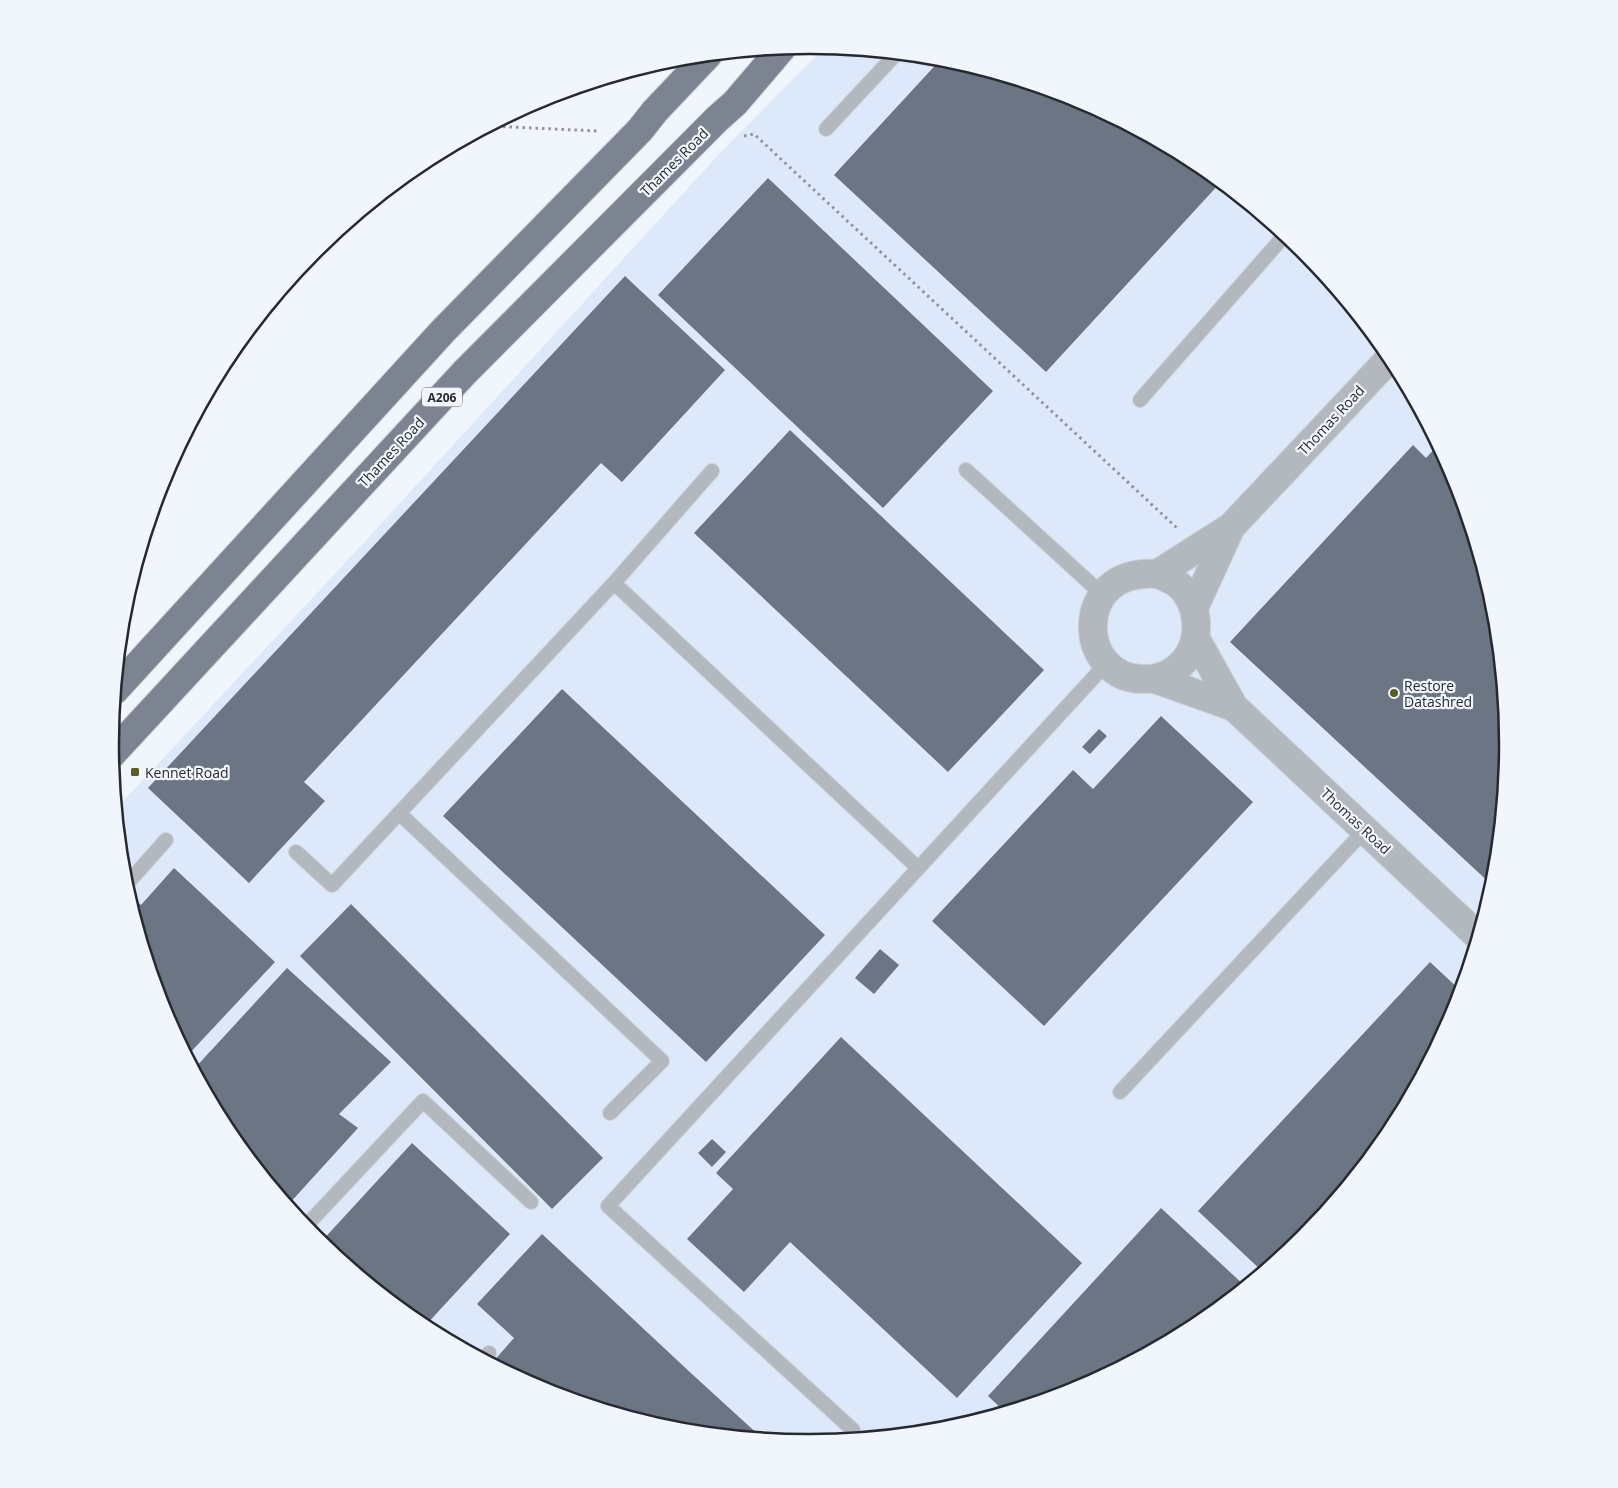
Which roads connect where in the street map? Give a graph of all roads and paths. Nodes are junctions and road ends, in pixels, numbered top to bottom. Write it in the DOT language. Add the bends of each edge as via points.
graph roads {
  1 [pos="776,55"];
  2 [pos="891,59"];
  3 [pos="701,63"];
  4 [pos="501,127"];
  5 [pos="826,130"];
  6 [pos="601,131"];
  7 [pos="736,137"];
  8 [pos="1280,240"];
  9 [pos="1385,364"];
  10 [pos="1140,400"];
  11 [pos="966,470"];
  12 [pos="712,472"];
  13 [pos="1231,527"];
  14 [pos="1198,548"];
  15 [pos="1158,574"];
  16 [pos="614,583"];
  17 [pos="1103,595"];
  18 [pos="1194,608"];
  19 [pos="1196,639"];
  20 [pos="1106,664"];
  21 [pos="1155,679"];
  22 [pos="122,683"];
  23 [pos="1234,707"];
  24 [pos="119,746"];
  25 [pos="399,813"];
  26 [pos="1365,830"];
  27 [pos="166,840"];
  28 [pos="296,852"];
  29 [pos="918,868"];
  30 [pos="132,878"];
  31 [pos="1473,932"];
  32 [pos="1120,1092"];
  33 [pos="610,1114"];
  34 [pos="531,1202"];
  35 [pos="310,1220"];
  36 [pos="853,1430"];
  1 -- 24 [label="main road, Thames Road / A206" via="735,103 465,372"];
  2 -- 5 [label="lane"];
  3 -- 22 [label="main road" via="640,130 443,331"];
  4 -- 6 [label="path"];
  7 -- 14 [label="path" via="754,134"];
  8 -- 10 [label="lane"];
  9 -- 13 [label="street, Thomas Road"];
  11 -- 17 [label="lane"];
  12 -- 16 [label="lane"];
  13 -- 14 [label="street, Thomas Road"];
  13 -- 18 [label="street, Thomas Road"];
  14 -- 15 [label="street, Thomas Road"];
  15 -- 17 [label="street, Thomas Road" via="1146,573 1118,580"];
  15 -- 18 [label="street" via="1175,582"];
  16 -- 25 [label="lane"];
  16 -- 29 [label="lane"];
  17 -- 20 [label="street, Thomas Road" via="1095,607 1092,625 1096,645"];
  18 -- 19 [label="street, Thomas Road"];
  19 -- 21 [label="street" via="1179,667"];
  19 -- 23 [label="street, Thomas Road"];
  20 -- 21 [label="street, Thomas Road" via="1136,679"];
  20 -- 29 [label="lane"];
  21 -- 23 [label="street, Thomas Road"];
  23 -- 26 [label="street, Thomas Road"];
  25 -- 28 [label="lane" via="332,885"];
  25 -- 33 [label="lane" via="662,1060"];
  26 -- 31 [label="street, Thomas Road"];
  26 -- 32 [label="lane"];
  27 -- 30 [label="lane"];
  29 -- 36 [label="lane" via="608,1206"];
  34 -- 35 [label="lane" via="422,1101"];
}
